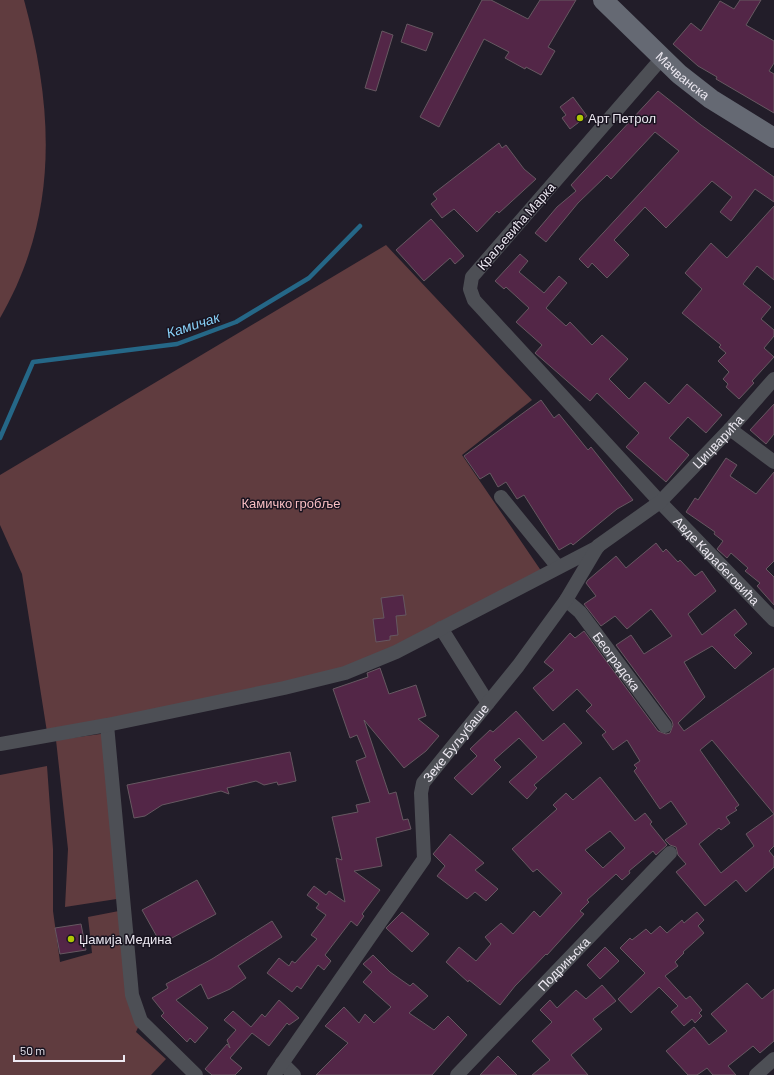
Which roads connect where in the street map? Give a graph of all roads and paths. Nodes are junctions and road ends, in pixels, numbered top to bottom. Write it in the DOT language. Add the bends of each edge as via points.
graph roads {
  1 [pos="603,0"];
  2 [pos="662,58"];
  3 [pos="774,138"];
  4 [pos="774,379"];
  5 [pos="730,429"];
  6 [pos="774,462"];
  7 [pos="501,497"];
  8 [pos="660,502"];
  9 [pos="598,546"];
  10 [pos="558,567"];
  11 [pos="566,600"];
  12 [pos="774,620"];
  13 [pos="441,628"];
  14 [pos="488,703"];
  15 [pos="107,725"];
  16 [pos="665,726"];
  17 [pos="0,744"];
  18 [pos="670,853"];
  19 [pos="774,1059"];
  20 [pos="282,1064"];
  21 [pos="196,1075"];
  22 [pos="274,1075"];
  23 [pos="294,1075"];
  24 [pos="457,1075"];
  25 [pos="756,1075"];
  1 -- 2 [label="main road, Мачванска"];
  2 -- 3 [label="main road, Мачванска" via="711,99"];
  2 -- 8 [label="street, Краљевића Марка" via="472,277 470,289 474,300"];
  4 -- 5 [label="street, Цицварића"];
  5 -- 6 [label="street"];
  5 -- 8 [label="street, Цицварића"];
  7 -- 10 [label="street"];
  8 -- 9 [label="street, Зеке Буљубаше"];
  8 -- 12 [label="street, Авде Карабеговића"];
  9 -- 10 [label="street"];
  9 -- 11 [label="street, Зеке Буљубаше"];
  10 -- 13 [label="street"];
  11 -- 14 [label="street, Зеке Буљубаше"];
  11 -- 16 [label="street, Београдска" via="580,612"];
  13 -- 14 [label="street"];
  13 -- 15 [label="street" via="396,652 345,673"];
  14 -- 20 [label="street, Зеке Буљубаше" via="423,783 421,793 424,859"];
  15 -- 17 [label="street"];
  15 -- 21 [label="street" via="132,995 141,1021"];
  18 -- 24 [label="street, Подрињска"];
  19 -- 25 [label="street"];
  20 -- 22 [label="street, Зеке Буљубаше"];
  20 -- 23 [label="street"];
}
